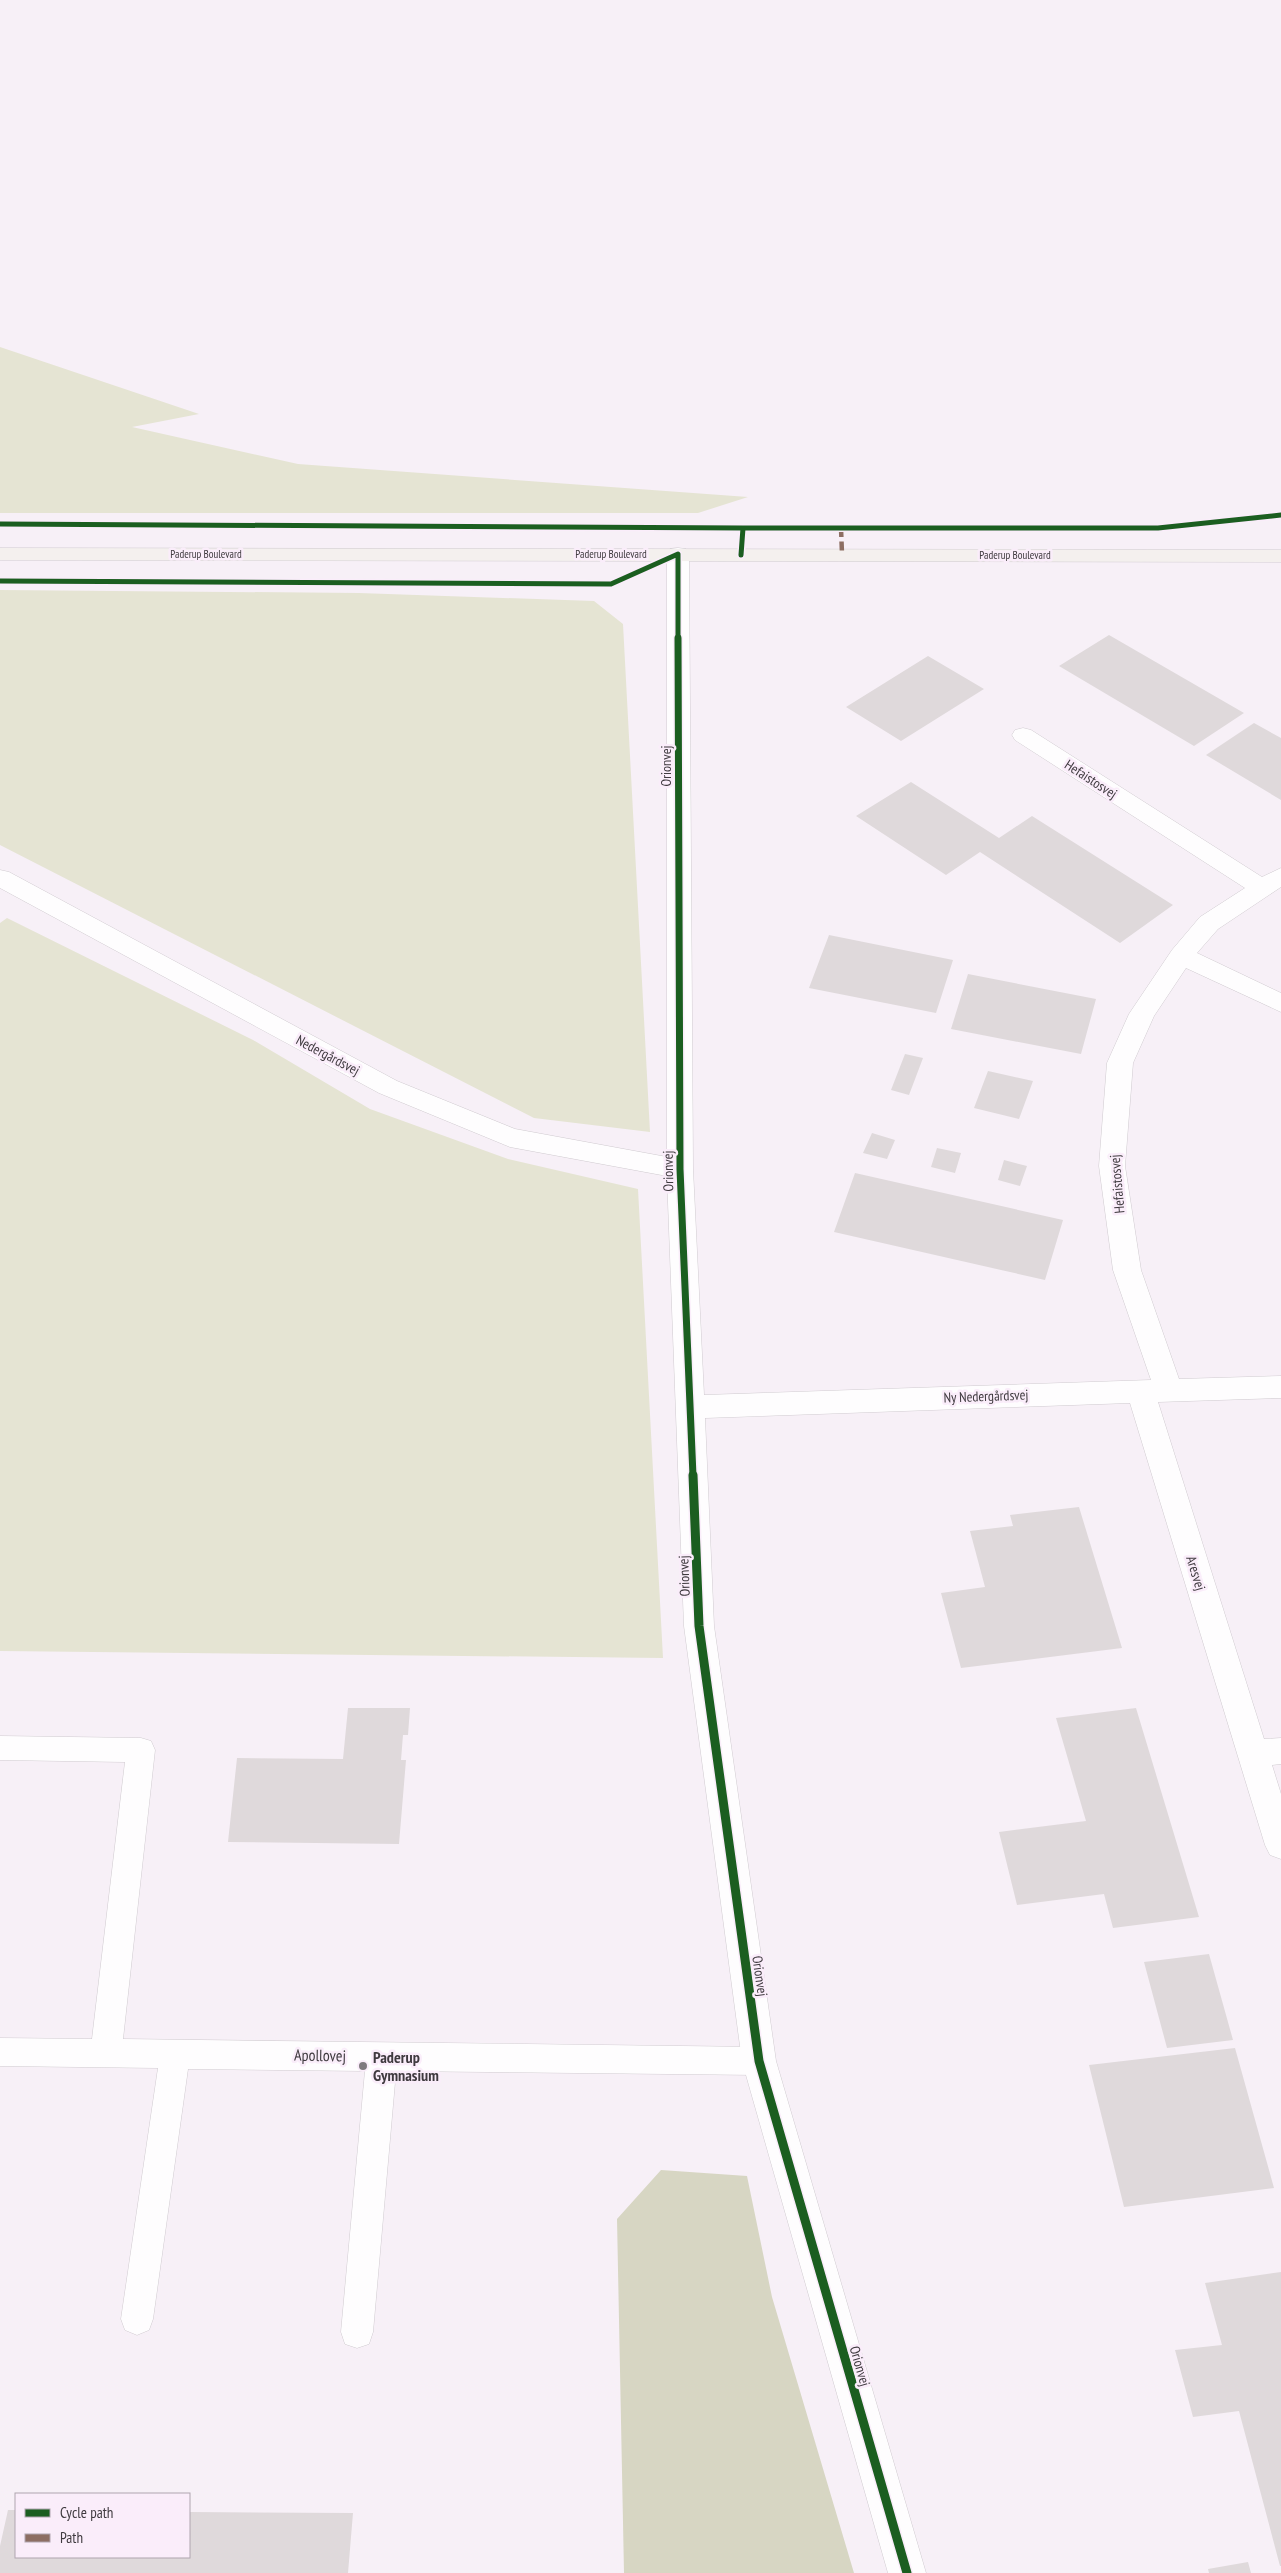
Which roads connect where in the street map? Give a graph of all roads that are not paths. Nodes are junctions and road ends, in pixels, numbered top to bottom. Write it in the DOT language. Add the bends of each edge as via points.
graph roads {
  1 [pos="0,554"];
  2 [pos="678,554"];
  3 [pos="1281,556"];
  4 [pos="1023,735"];
  5 [pos="0,878"];
  6 [pos="1271,882"];
  7 [pos="1181,956"];
  8 [pos="1281,1003"];
  9 [pos="680,1169"];
  10 [pos="1281,1387"];
  11 [pos="1154,1391"];
  12 [pos="690,1407"];
  13 [pos="0,1748"];
  14 [pos="1267,1753"];
  15 [pos="1281,1845"];
  16 [pos="0,2052"];
  17 [pos="106,2053"];
  18 [pos="175,2054"];
  19 [pos="382,2056"];
  20 [pos="760,2061"];
  21 [pos="137,2319"];
  22 [pos="357,2332"];
  23 [pos="907,2573"];
  1 -- 2 [label="street, Paderup Boulevard"];
  2 -- 3 [label="street, Paderup Boulevard"];
  2 -- 9 [label="street, Orionvej"];
  4 -- 6 [label="street, Hefaistosvej"];
  5 -- 9 [label="street, Nedergårdsvej" via="396,1090 510,1138"];
  6 -- 7 [label="street, Hefaistosvej" via="1209,923"];
  7 -- 8 [label="street"];
  7 -- 11 [label="street, Hefaistosvej" via="1142,1014 1120,1063 1112,1166 1127,1270"];
  9 -- 12 [label="street, Orionvej"];
  10 -- 11 [label="street, Ny Nedergårdsvej"];
  11 -- 12 [label="street, Ny Nedergårdsvej"];
  11 -- 14 [label="street, Aresvej"];
  12 -- 20 [label="street, Orionvej" via="699,1626"];
  13 -- 17 [label="lane" via="141,1750"];
  14 -- 15 [label="street, Aresvej"];
  16 -- 17 [label="lane, Apollovej"];
  17 -- 18 [label="lane, Apollovej"];
  18 -- 19 [label="lane, Apollovej"];
  18 -- 21 [label="lane"];
  19 -- 20 [label="lane, Apollovej"];
  19 -- 22 [label="lane"];
  20 -- 23 [label="street, Orionvej"];
}
